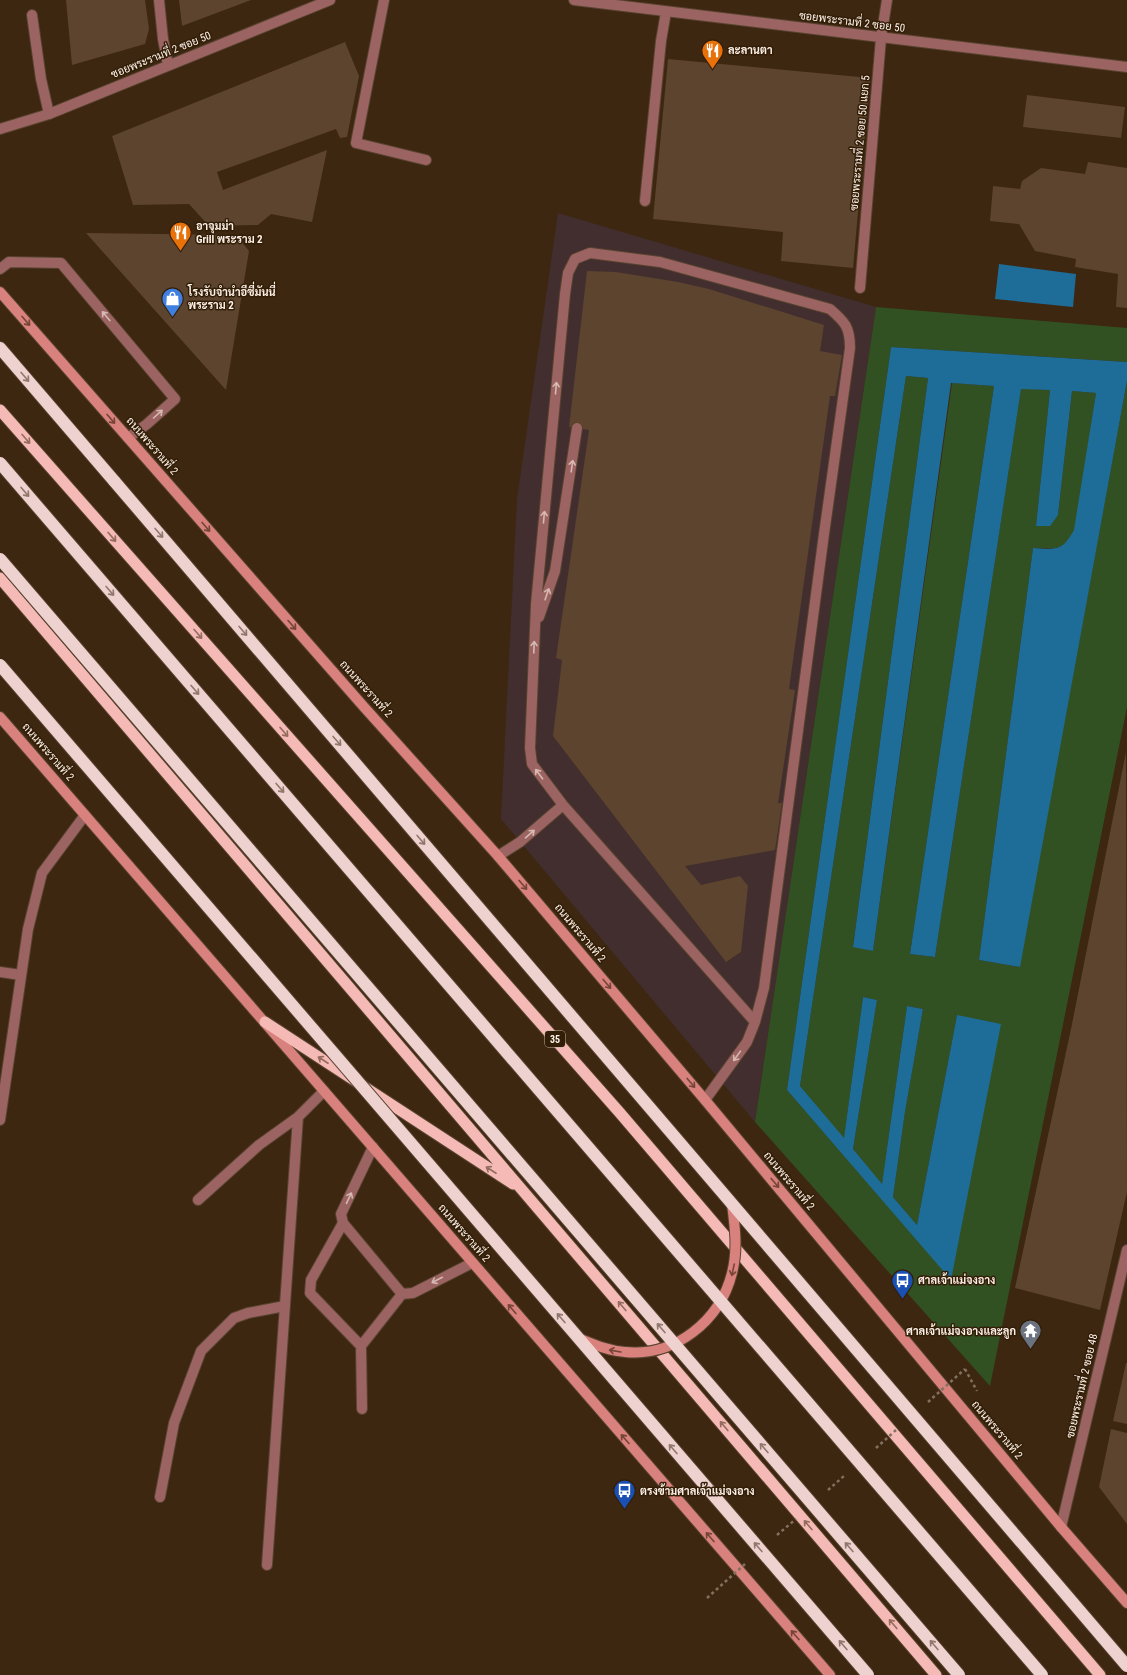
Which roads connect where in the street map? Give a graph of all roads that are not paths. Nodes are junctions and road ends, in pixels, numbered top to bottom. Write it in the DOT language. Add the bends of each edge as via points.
graph roads {
  1 [pos="159,0"];
  2 [pos="330,0"];
  3 [pos="384,0"];
  4 [pos="574,0"];
  5 [pos="887,0"];
  6 [pos="666,12"];
  7 [pos="32,14"];
  8 [pos="881,38"];
  9 [pos="168,65"];
  10 [pos="1127,67"];
  11 [pos="49,114"];
  12 [pos="0,129"];
  13 [pos="426,160"];
  14 [pos="645,201"];
  15 [pos="0,269"];
  16 [pos="860,288"];
  17 [pos="0,292"];
  18 [pos="0,348"];
  19 [pos="0,410"];
  20 [pos="577,428"];
  21 [pos="128,438"];
  22 [pos="0,463"];
  23 [pos="0,559"];
  24 [pos="0,578"];
  25 [pos="534,630"];
  26 [pos="0,665"];
  27 [pos="0,717"];
  28 [pos="562,805"];
  29 [pos="85,814"];
  30 [pos="498,856"];
  31 [pos="0,972"];
  32 [pos="21,975"];
  33 [pos="265,1022"];
  34 [pos="755,1022"];
  35 [pos="324,1091"];
  36 [pos="705,1100"];
  37 [pos="298,1117"];
  38 [pos="0,1120"];
  39 [pos="373,1147"];
  40 [pos="523,1191"];
  41 [pos="198,1200"];
  42 [pos="732,1204"];
  43 [pos="343,1223"];
  44 [pos="1127,1250"];
  45 [pos="472,1263"];
  46 [pos="402,1294"];
  47 [pos="285,1306"];
  48 [pos="578,1338"];
  49 [pos="361,1346"];
  50 [pos="362,1409"];
  51 [pos="160,1497"];
  52 [pos="1061,1527"];
  53 [pos="268,1565"];
  54 [pos="1127,1603"];
  55 [pos="1127,1666"];
  56 [pos="830,1675"];
  57 [pos="868,1675"];
  58 [pos="936,1675"];
  59 [pos="959,1675"];
  60 [pos="1042,1675"];
  61 [pos="1100,1675"];
  1 -- 9 [label="street"];
  2 -- 9 [label="street, ซอยพระรามที่ 2 ซอย 50"];
  3 -- 13 [label="street" via="356,143"];
  4 -- 6 [label="street, ซอยพระรามที่ 2 ซอย 50"];
  5 -- 8 [label="street, ซอยพระรามที่ 2 ซอย 50 แยก 5"];
  6 -- 8 [label="street, ซอยพระรามที่ 2 ซอย 50"];
  6 -- 14 [label="street"];
  7 -- 11 [label="street" via="41,79"];
  8 -- 10 [label="street, ซอยพระรามที่ 2 ซอย 50"];
  8 -- 16 [label="street, ซอยพระรามที่ 2 ซอย 50 แยก 5"];
  9 -- 11 [label="street, ซอยพระรามที่ 2 ซอย 50"];
  11 -- 12 [label="street, ซอยพระรามที่ 2 ซอย 50"];
  21 -- 15 [label="street, one-way" via="175,398 61,263 8,262"];
  17 -- 21 [label="main road, ถนนพระรามที่ 2, one-way"];
  18 -- 42 [label="highway, one-way, bridge"];
  19 -- 61 [label="highway, 35, one-way" via="615,1107"];
  25 -- 20 [label="street, one-way" via="555,571"];
  21 -- 30 [label="main road, ถนนพระรามที่ 2, one-way"];
  22 -- 60 [label="highway, one-way, bridge"];
  59 -- 23 [label="highway, one-way, bridge"];
  24 -- 40 [label="highway"];
  28 -- 25 [label="street, one-way" via="532,764 530,748"];
  25 -- 34 [label="street, one-way" via="564,294 568,273 575,259 590,253 660,262 830,309 842,320 850,334 850,348 764,988"];
  48 -- 26 [label="highway, one-way, bridge"];
  27 -- 29 [label="main road, ถนนพระรามที่ 2"];
  30 -- 28 [label="street, one-way" via="520,842"];
  28 -- 34 [label="street"];
  29 -- 32 [label="street" via="42,873 28,929"];
  29 -- 33 [label="main road, ถนนพระรามที่ 2"];
  30 -- 36 [label="main road, ถนนพระรามที่ 2, one-way"];
  31 -- 32 [label="street"];
  32 -- 38 [label="street"];
  33 -- 35 [label="main road, ถนนพระรามที่ 2"];
  40 -- 33 [label="highway, one-way"];
  34 -- 36 [label="street, one-way" via="747,1042"];
  35 -- 37 [label="street"];
  35 -- 39 [label="main road, ถนนพระรามที่ 2"];
  36 -- 52 [label="main road, ถนนพระรามที่ 2, one-way"];
  37 -- 41 [label="street" via="259,1145"];
  37 -- 47 [label="street"];
  43 -- 39 [label="street, one-way" via="341,1214"];
  39 -- 45 [label="main road, ถนนพระรามที่ 2"];
  58 -- 40 [label="highway, one-way"];
  42 -- 48 [label="main road, one-way, bridge" via="736,1236 733,1272 720,1304 700,1327 669,1346 640,1352 609,1350"];
  42 -- 55 [label="highway, bridge"];
  43 -- 46 [label="street"];
  43 -- 49 [label="street" via="311,1280 310,1293"];
  44 -- 52 [label="street, ซอยพระรามที่ 2 ซอย 48"];
  45 -- 46 [label="street, one-way" via="413,1293"];
  56 -- 45 [label="main road, ถนนพระรามที่ 2, one-way"];
  46 -- 49 [label="street"];
  47 -- 51 [label="street" via="234,1318 201,1351 174,1423"];
  47 -- 53 [label="street"];
  57 -- 48 [label="highway, one-way, bridge"];
  49 -- 50 [label="street"];
  52 -- 54 [label="main road, ถนนพระรามที่ 2"];
}
